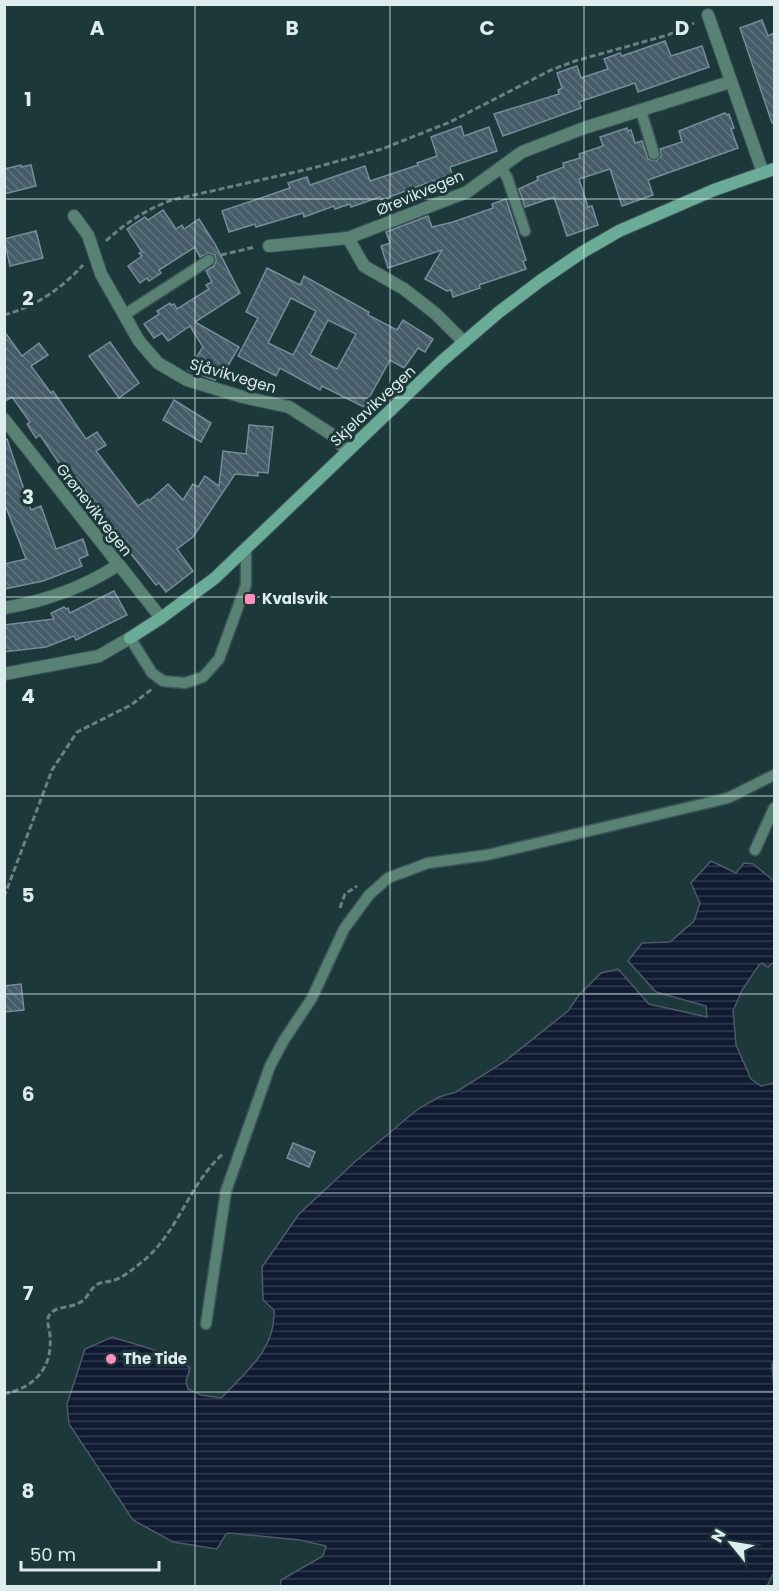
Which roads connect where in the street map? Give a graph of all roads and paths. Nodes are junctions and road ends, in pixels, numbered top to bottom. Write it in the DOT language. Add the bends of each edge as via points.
graph roads {
  1 [pos="708,15"];
  2 [pos="730,82"];
  3 [pos="641,111"];
  4 [pos="654,154"];
  5 [pos="501,168"];
  6 [pos="768,171"];
  7 [pos="74,216"];
  8 [pos="525,231"];
  9 [pos="348,238"];
  10 [pos="269,246"];
  11 [pos="94,253"];
  12 [pos="209,260"];
  13 [pos="4,315"];
  14 [pos="124,315"];
  15 [pos="464,342"];
  16 [pos="4,419"];
  17 [pos="347,451"];
  18 [pos="246,547"];
  19 [pos="118,565"];
  20 [pos="4,608"];
  21 [pos="161,618"];
  22 [pos="130,638"];
  23 [pos="4,674"];
  24 [pos="163,681"];
  25 [pos="774,775"];
  26 [pos="774,808"];
  27 [pos="755,850"];
  28 [pos="4,897"];
  29 [pos="113,1281"];
  30 [pos="206,1324"];
  31 [pos="4,1394"];
  32 [pos="4,1442"];
  33 [pos="4,1449"];
  1 -- 2 [label="street"];
  1 -- 11 [label="path" via="668,35 551,70 450,122 382,149 172,200 141,213"];
  2 -- 3 [label="street, Ørevikvegen"];
  2 -- 6 [label="street"];
  3 -- 4 [label="lane"];
  3 -- 5 [label="street, Ørevikvegen" via="522,152"];
  5 -- 8 [label="lane"];
  5 -- 9 [label="street, Ørevikvegen" via="467,192"];
  6 -- 15 [label="main road, Skjelavikvegen" via="600,242 540,281"];
  7 -- 11 [label="street, Sjåvikvegen" via="88,235"];
  9 -- 10 [label="street, Ørevikvegen"];
  9 -- 15 [label="street" via="364,266 404,289"];
  10 -- 12 [label="path"];
  11 -- 13 [label="path" via="51,294"];
  11 -- 14 [label="street, Sjåvikvegen" via="100,274"];
  12 -- 14 [label="lane"];
  14 -- 17 [label="street, Sjåvikvegen" via="158,363 187,380 289,407 331,434"];
  15 -- 17 [label="main road, Skjelavikvegen"];
  16 -- 19 [label="street, Grønevikvegen"];
  17 -- 18 [label="main road, Skjelavikvegen"];
  18 -- 21 [label="main road, Skjelavikvegen" via="215,578"];
  18 -- 24 [label="lane" via="246,585 219,659 204,677 185,683"];
  19 -- 20 [label="street" via="70,591"];
  19 -- 21 [label="street, Grønevikvegen"];
  21 -- 22 [label="main road, Skjelavikvegen"];
  22 -- 23 [label="street, Skjelavikvegen" via="99,656"];
  22 -- 24 [label="lane" via="152,673"];
  24 -- 28 [label="path" via="131,705 77,732 52,770"];
  25 -- 30 [label="lane" via="728,798 487,855 428,863 388,878 369,895 344,929 312,998 270,1066 226,1191"];
  26 -- 27 [label="lane"];
  29 -- 31 [label="path" via="99,1283 80,1303 49,1315 50,1341 41,1372 26,1388"];
  32 -- 33 [label="path"];
}
